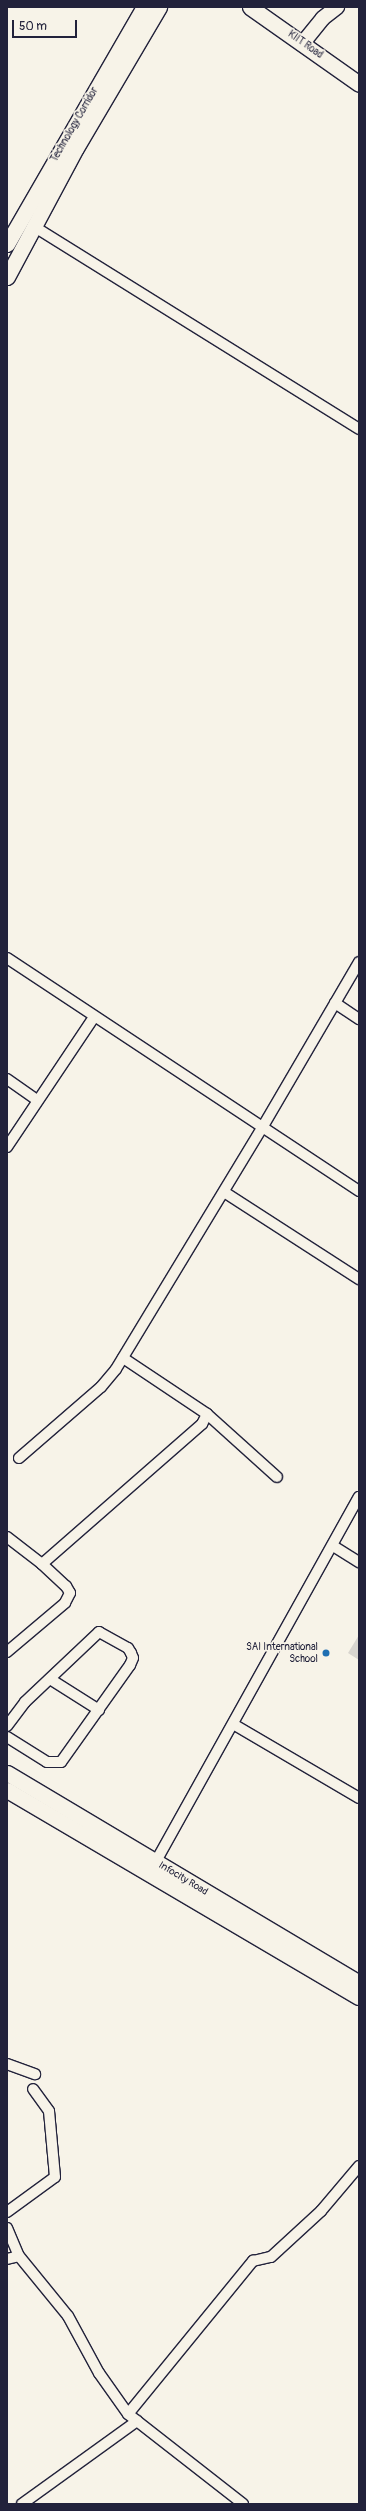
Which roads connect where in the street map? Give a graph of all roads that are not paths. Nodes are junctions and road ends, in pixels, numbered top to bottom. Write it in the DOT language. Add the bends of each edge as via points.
graph roads {
  1 [pos="144,7"];
  2 [pos="159,7"];
  3 [pos="250,7"];
  4 [pos="266,7"];
  5 [pos="337,7"];
  6 [pos="325,12"];
  7 [pos="306,40"];
  8 [pos="359,73"];
  9 [pos="359,84"];
  10 [pos="33,226"];
  11 [pos="7,244"];
  12 [pos="7,277"];
  13 [pos="359,429"];
  14 [pos="7,958"];
  15 [pos="359,962"];
  16 [pos="335,1003"];
  17 [pos="94,1017"];
  18 [pos="359,1019"];
  19 [pos="7,1079"];
  20 [pos="38,1100"];
  21 [pos="262,1128"];
  22 [pos="7,1146"];
  23 [pos="359,1191"];
  24 [pos="224,1192"];
  25 [pos="359,1279"];
  26 [pos="123,1358"];
  27 [pos="207,1414"];
  28 [pos="19,1458"];
  29 [pos="277,1477"];
  30 [pos="359,1497"];
  31 [pos="7,1537"];
  32 [pos="333,1546"];
  33 [pos="359,1562"];
  34 [pos="42,1564"];
  35 [pos="7,1652"];
  36 [pos="50,1679"];
  37 [pos="99,1710"];
  38 [pos="233,1724"];
  39 [pos="7,1726"];
  40 [pos="7,1737"];
  41 [pos="7,1773"];
  42 [pos="7,1790"];
  43 [pos="359,1798"];
  44 [pos="88,1830"];
  45 [pos="155,1863"];
  46 [pos="349,1982"];
  47 [pos="359,1997"];
  48 [pos="7,2064"];
  49 [pos="35,2074"];
  50 [pos="33,2089"];
  51 [pos="359,2166"];
  52 [pos="7,2212"];
  53 [pos="7,2228"];
  54 [pos="19,2256"];
  55 [pos="7,2260"];
  56 [pos="128,2414"];
  57 [pos="137,2421"];
  58 [pos="28,2502"];
  59 [pos="243,2504"];
  1 -- 11 [label="main road, Technology Corridor"];
  2 -- 10 [label="main road"];
  3 -- 7 [label="main road, KIIT Road"];
  4 -- 7 [label="main road, KIIT Road"];
  5 -- 6 [label="main road"];
  6 -- 7 [label="main road"];
  7 -- 8 [label="main road, KIIT Road"];
  7 -- 9 [label="main road, KIIT Road"];
  10 -- 12 [label="main road"];
  10 -- 13 [label="street"];
  14 -- 17 [label="street"];
  15 -- 16 [label="street"];
  16 -- 18 [label="street"];
  16 -- 21 [label="street"];
  17 -- 20 [label="street"];
  17 -- 21 [label="street"];
  19 -- 20 [label="street"];
  20 -- 22 [label="street"];
  21 -- 23 [label="street"];
  21 -- 24 [label="street"];
  24 -- 25 [label="street"];
  24 -- 26 [label="street"];
  26 -- 27 [label="street"];
  26 -- 28 [label="street" via="101,1387"];
  27 -- 29 [label="street"];
  27 -- 34 [label="street" via="202,1424"];
  30 -- 32 [label="street"];
  31 -- 34 [label="street"];
  32 -- 33 [label="street"];
  32 -- 38 [label="street"];
  34 -- 35 [label="street" via="66,1586 69,1598"];
  36 -- 37 [label="street"];
  36 -- 37 [label="street" via="99,1632 128,1648 133,1658 130,1665"];
  36 -- 39 [label="street" via="25,1702"];
  37 -- 40 [label="street" via="61,1762 48,1762"];
  38 -- 43 [label="street"];
  38 -- 45 [label="street"];
  41 -- 44 [label="main road, Infocity Road"];
  42 -- 44 [label="main road, Infocity Road"];
  44 -- 45 [label="main road, Infocity Road"];
  44 -- 46 [label="main road, Infocity Road"];
  45 -- 46 [label="main road, Infocity Road"];
  46 -- 47 [label="main road, Infocity Road"];
  48 -- 49 [label="street"];
  50 -- 52 [label="street" via="49,2111 55,2177"];
  51 -- 56 [label="street" via="321,2211 271,2257 253,2261"];
  53 -- 54 [label="street"];
  54 -- 55 [label="street"];
  54 -- 56 [label="street" via="68,2316 99,2373"];
  56 -- 57 [label="street"];
  57 -- 58 [label="street"];
  57 -- 59 [label="street"];
}
